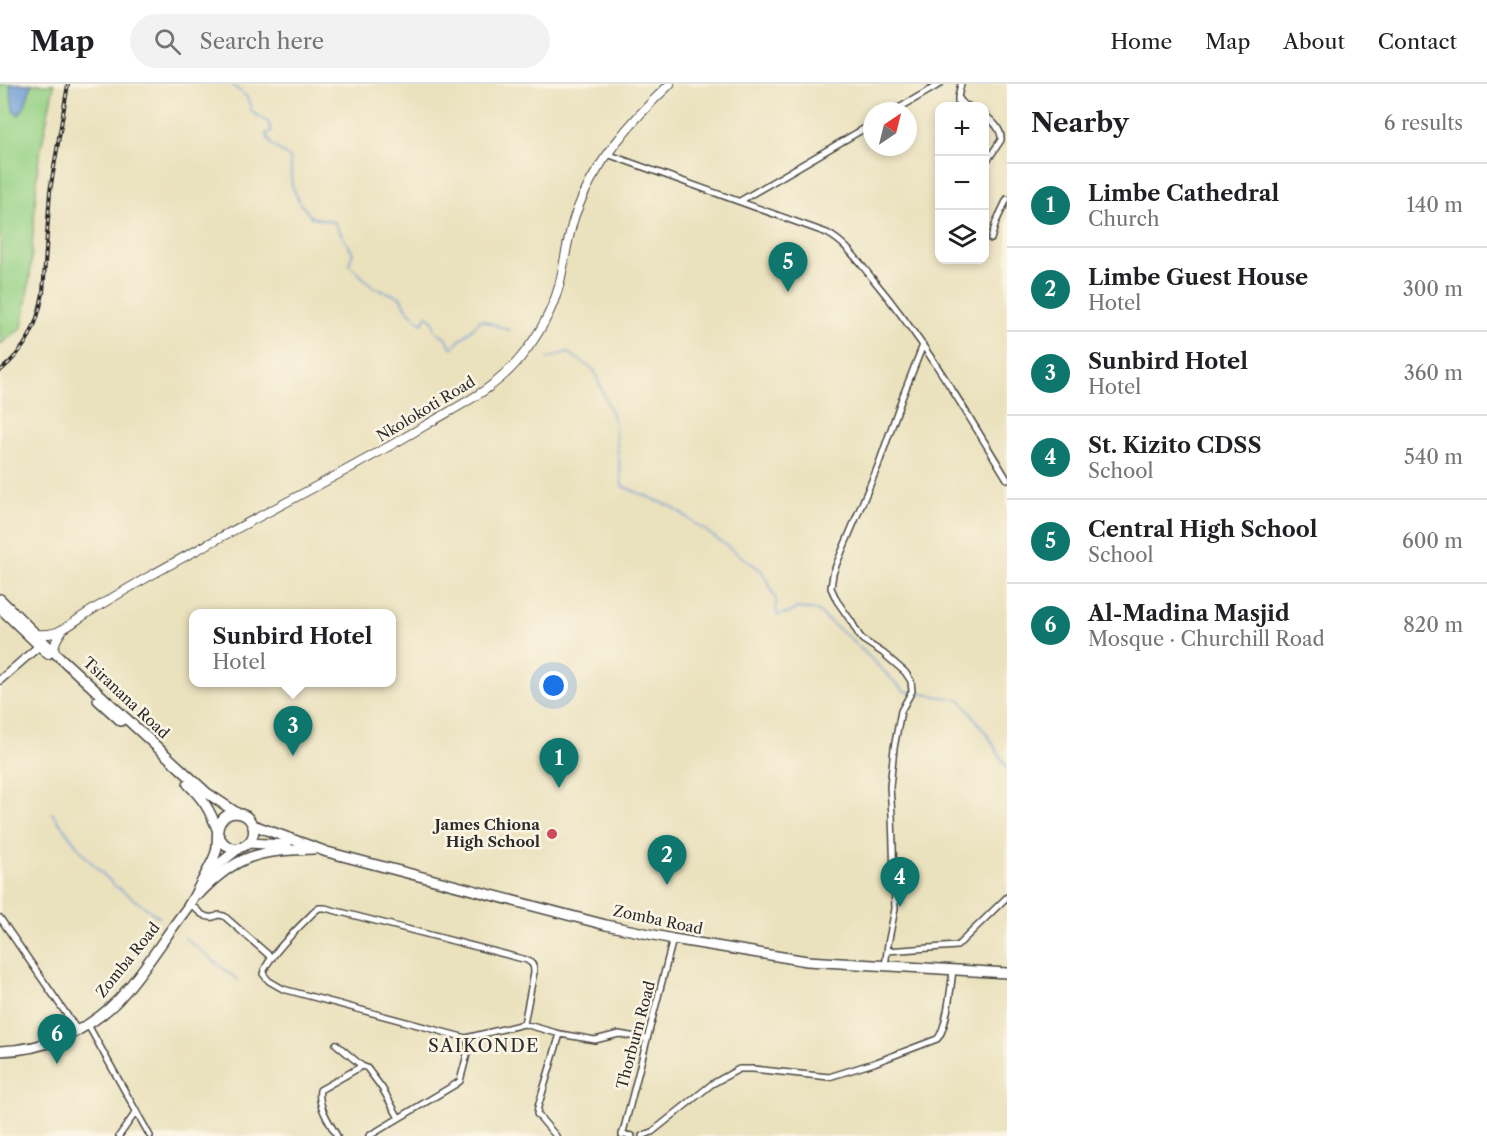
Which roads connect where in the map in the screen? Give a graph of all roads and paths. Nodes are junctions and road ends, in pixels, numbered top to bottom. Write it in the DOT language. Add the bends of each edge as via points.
graph roads {
  1 [pos="670,84"];
  2 [pos="940,84"];
  3 [pos="961,84"];
  4 [pos="958,97"];
  5 [pos="909,102"];
  6 [pos="958,102"];
  7 [pos="962,102"];
  8 [pos="989,119"];
  9 [pos="863,129"];
  10 [pos="607,154"];
  11 [pos="989,158"];
  12 [pos="1007,199"];
  13 [pos="740,201"];
  14 [pos="991,239"];
  15 [pos="923,345"];
  16 [pos="1007,479"];
  17 [pos="0,599"];
  18 [pos="0,609"];
  19 [pos="63,630"];
  20 [pos="37,634"];
  21 [pos="39,646"];
  22 [pos="54,652"];
  23 [pos="0,681"];
  24 [pos="237,813"];
  25 [pos="253,825"];
  26 [pos="218,834"];
  27 [pos="248,843"];
  28 [pos="239,848"];
  29 [pos="314,848"];
  30 [pos="199,887"];
  31 [pos="1007,897"];
  32 [pos="192,902"];
  33 [pos="0,918"];
  34 [pos="673,939"];
  35 [pos="887,951"];
  36 [pos="272,958"];
  37 [pos="885,966"];
  38 [pos="953,970"];
  39 [pos="1007,973"];
  40 [pos="524,1024"];
  41 [pos="88,1025"];
  42 [pos="78,1030"];
  43 [pos="560,1034"];
  44 [pos="466,1038"];
  45 [pos="647,1039"];
  46 [pos="336,1044"];
  47 [pos="0,1051"];
  48 [pos="362,1066"];
  49 [pos="136,1112"];
  50 [pos="399,1118"];
  51 [pos="622,1135"];
  52 [pos="119,1136"];
  53 [pos="150,1136"];
  54 [pos="337,1136"];
  55 [pos="369,1136"];
  56 [pos="556,1136"];
  57 [pos="632,1136"];
  58 [pos="642,1136"];
  1 -- 10 [label="main road, Nkolokoti Road"];
  2 -- 5 [label="street"];
  3 -- 4 [label="street"];
  4 -- 6 [label="street"];
  4 -- 7 [label="street"];
  8 -- 11 [label="street" via="1002,136"];
  9 -- 13 [label="street"];
  10 -- 13 [label="street"];
  10 -- 19 [label="main road, Nkolokoti Road" via="575,216 559,288 548,316 520,358 499,380 373,456 140,582"];
  12 -- 14 [label="street"];
  13 -- 15 [label="street" via="841,241"];
  15 -- 16 [label="street"];
  15 -- 35 [label="street" via="831,586 859,635 911,681 901,711 890,788 895,909"];
  17 -- 20 [label="highway, Tsiranana Road"];
  18 -- 21 [label="highway, Tsiranana Road"];
  19 -- 20 [label="main road, Nkolokoti Road"];
  19 -- 22 [label="main road"];
  20 -- 22 [label="highway, Tsiranana Road"];
  21 -- 23 [label="street"];
  21 -- 26 [label="highway, Tsiranana Road" via="203,799"];
  22 -- 24 [label="highway, Tsiranana Road" via="207,793"];
  24 -- 25 [label="highway"];
  24 -- 26 [label="highway" via="228,814 219,823"];
  25 -- 27 [label="highway"];
  25 -- 29 [label="highway, Zomba Road"];
  26 -- 28 [label="highway" via="227,846"];
  26 -- 30 [label="highway" via="214,859"];
  27 -- 28 [label="highway"];
  27 -- 29 [label="highway, Zomba Road"];
  28 -- 30 [label="highway"];
  29 -- 32 [label="highway" via="256,855 236,863 214,878"];
  29 -- 34 [label="highway, Zomba Road"];
  30 -- 32 [label="highway"];
  31 -- 35 [label="street" via="957,946"];
  32 -- 36 [label="street" via="206,916 224,916"];
  32 -- 41 [label="highway, Zomba Road" via="131,985"];
  33 -- 42 [label="street"];
  34 -- 37 [label="highway, Zomba Road" via="807,961"];
  34 -- 45 [label="street, Thorburn Road"];
  35 -- 37 [label="street"];
  36 -- 40 [label="street" via="322,907 517,957 534,967"];
  36 -- 44 [label="street" via="263,974 283,990"];
  37 -- 38 [label="highway, Zomba Road"];
  38 -- 39 [label="highway, Zomba Road"];
  38 -- 58 [label="street" via="944,1025 937,1039 829,1077 738,1069"];
  40 -- 43 [label="street"];
  40 -- 44 [label="street"];
  41 -- 42 [label="highway, Zomba Road"];
  41 -- 49 [label="street"];
  42 -- 47 [label="highway, Zomba Road" via="42,1045"];
  43 -- 45 [label="street" via="595,1040 619,1034"];
  43 -- 56 [label="street" via="537,1114"];
  44 -- 50 [label="street" via="469,1049 460,1081"];
  45 -- 51 [label="street, Thorburn Road"];
  46 -- 48 [label="street"];
  48 -- 50 [label="street" via="377,1081"];
  48 -- 54 [label="street" via="320,1090 322,1105"];
  49 -- 52 [label="street"];
  49 -- 53 [label="street"];
  50 -- 55 [label="street"];
  51 -- 57 [label="street"];
}
